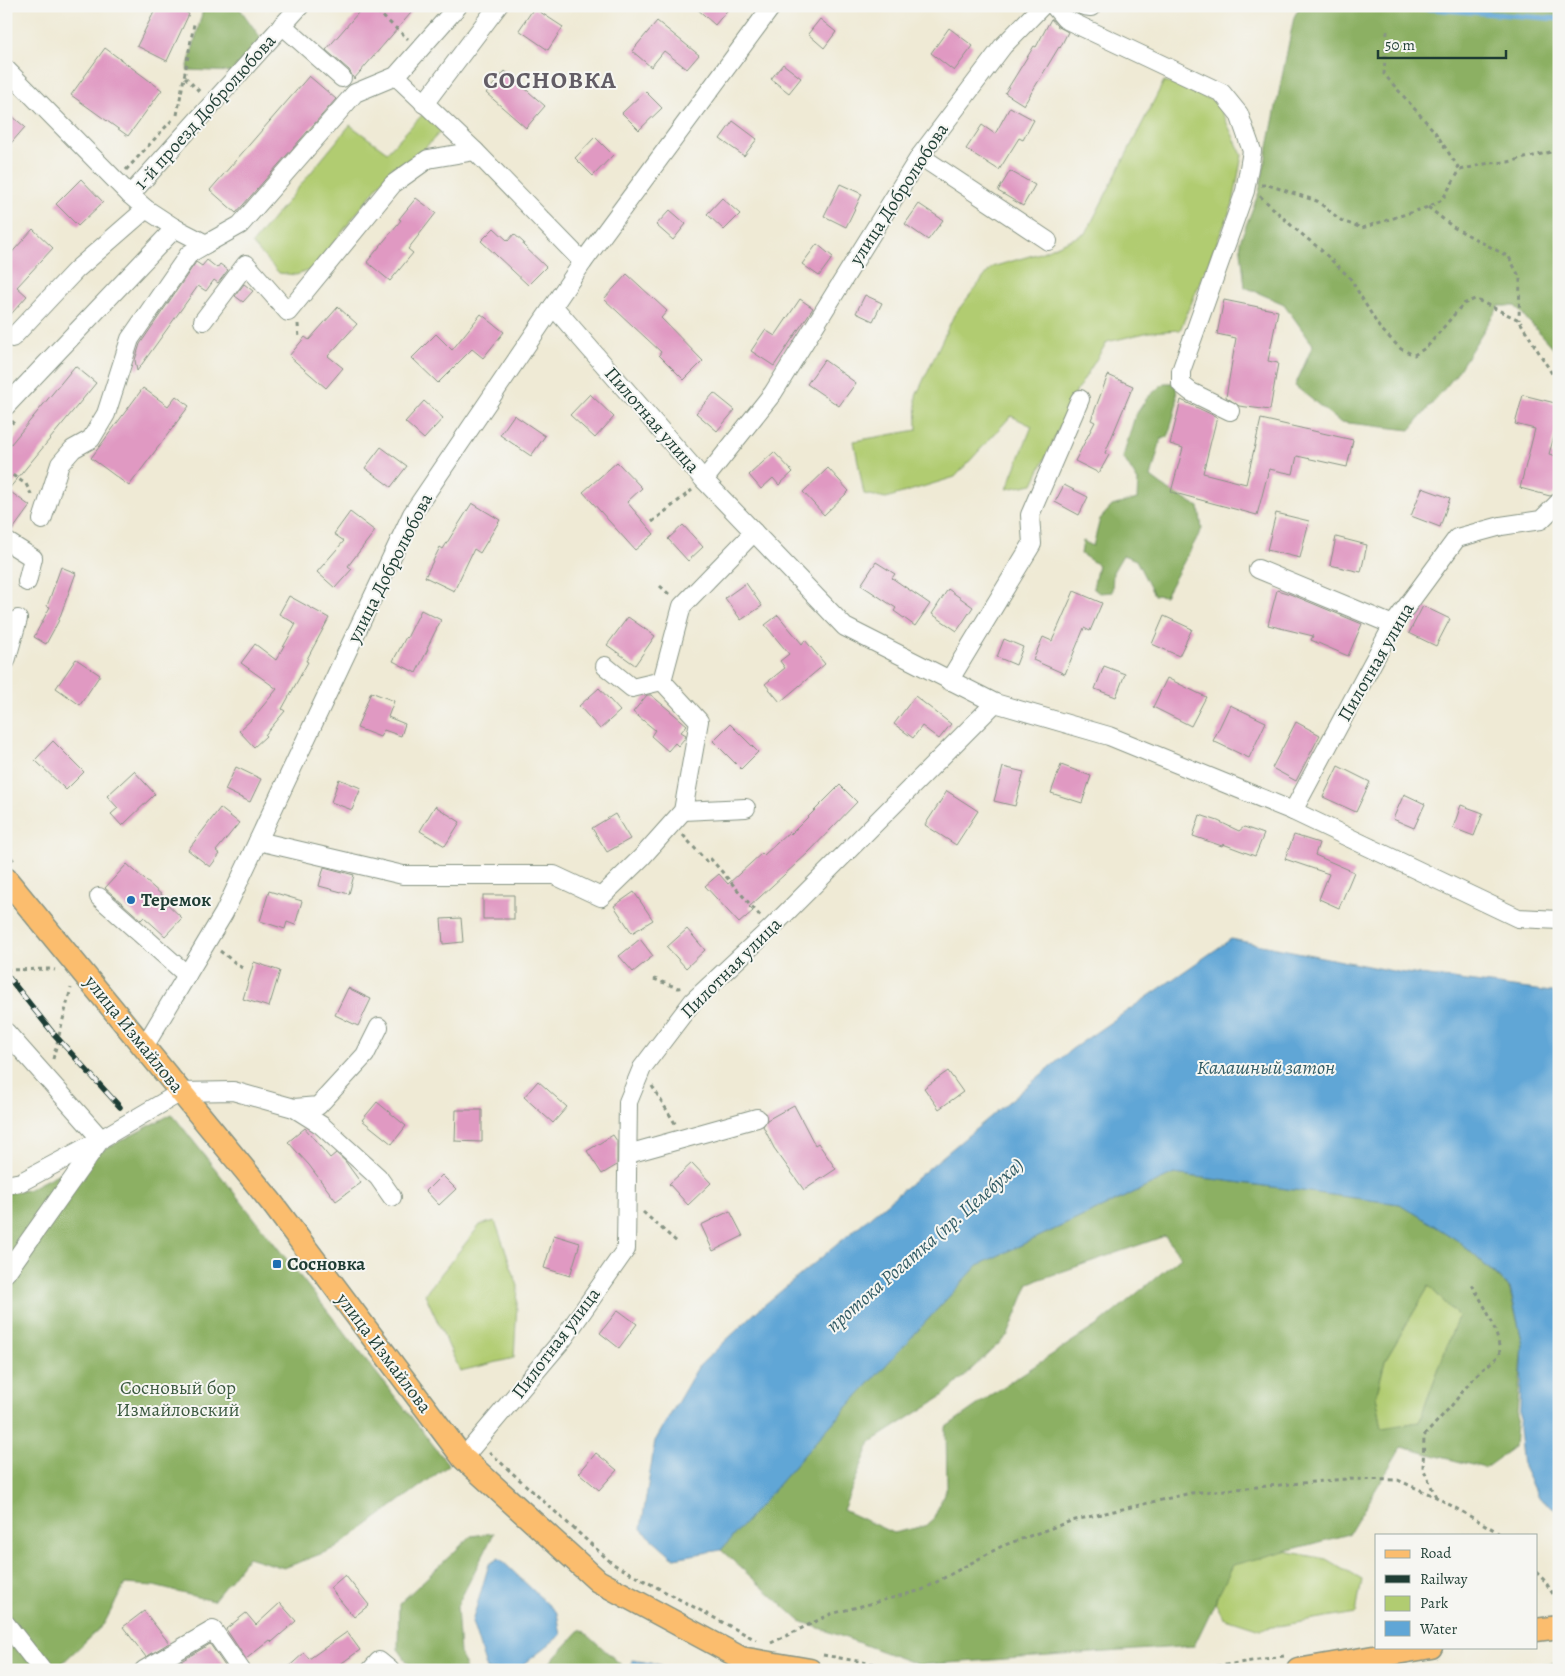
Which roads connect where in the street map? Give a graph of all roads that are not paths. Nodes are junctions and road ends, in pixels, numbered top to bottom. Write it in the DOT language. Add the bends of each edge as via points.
graph roads {
  1 [pos="300,6"];
  2 [pos="458,6"];
  3 [pos="498,6"];
  4 [pos="772,6"];
  5 [pos="1042,6"];
  6 [pos="1054,6"];
  7 [pos="282,26"];
  8 [pos="6,69"];
  9 [pos="396,76"];
  10 [pos="342,78"];
  11 [pos="424,104"];
  12 [pos="475,151"];
  13 [pos="920,156"];
  14 [pos="130,195"];
  15 [pos="146,209"];
  16 [pos="175,228"];
  17 [pos="1048,241"];
  18 [pos="206,244"];
  19 [pos="583,262"];
  20 [pos="553,306"];
  21 [pos="203,321"];
  22 [pos="12,338"];
  23 [pos="1080,399"];
  24 [pos="6,406"];
  25 [pos="1230,411"];
  26 [pos="704,480"];
  27 [pos="1559,502"];
  28 [pos="42,520"];
  29 [pos="754,532"];
  30 [pos="6,541"];
  31 [pos="1258,569"];
  32 [pos="27,582"];
  33 [pos="18,619"];
  34 [pos="1393,626"];
  35 [pos="6,661"];
  36 [pos="605,666"];
  37 [pos="662,680"];
  38 [pos="949,681"];
  39 [pos="995,703"];
  40 [pos="746,808"];
  41 [pos="1293,811"];
  42 [pos="678,817"];
  43 [pos="258,841"];
  44 [pos="6,879"];
  45 [pos="99,897"];
  46 [pos="1559,920"];
  47 [pos="187,975"];
  48 [pos="379,1027"];
  49 [pos="6,1032"];
  50 [pos="144,1047"];
  51 [pos="181,1092"];
  52 [pos="294,1108"];
  53 [pos="757,1118"];
  54 [pos="100,1139"];
  55 [pos="628,1154"];
  56 [pos="6,1185"];
  57 [pos="392,1197"];
  58 [pos="6,1273"];
  59 [pos="463,1458"];
  60 [pos="6,1624"];
  61 [pos="1559,1627"];
  62 [pos="1538,1630"];
  63 [pos="1425,1648"];
  64 [pos="812,1662"];
  65 [pos="740,1664"];
  66 [pos="42,1670"];
  67 [pos="144,1670"];
  68 [pos="241,1670"];
  69 [pos="371,1670"];
  70 [pos="390,1670"];
  71 [pos="1298,1670"];
  1 -- 7 [label="street, 1-й проезд Добролюбова"];
  2 -- 9 [label="street"];
  3 -- 11 [label="street"];
  4 -- 19 [label="street, улица Добролюбова"];
  5 -- 13 [label="street, улица Добролюбова" via="1003,46"];
  6 -- 25 [label="street" via="1065,19 1222,93 1239,114 1252,151 1245,191 1180,371 1180,384"];
  7 -- 10 [label="street"];
  7 -- 14 [label="street, 1-й проезд Добролюбова"];
  8 -- 14 [label="street"];
  9 -- 11 [label="street"];
  9 -- 18 [label="street" via="355,93 240,225"];
  11 -- 12 [label="street"];
  12 -- 19 [label="street"];
  12 -- 21 [label="street" via="428,159 393,184 288,312 246,264"];
  13 -- 17 [label="street"];
  13 -- 26 [label="street, улица Добролюбова" via="773,393"];
  14 -- 15 [label="street"];
  15 -- 16 [label="street"];
  15 -- 22 [label="street" via="76,270"];
  16 -- 18 [label="street"];
  16 -- 24 [label="street"];
  18 -- 28 [label="street" via="189,254 130,339 106,414 91,439 73,449 60,464"];
  19 -- 20 [label="street, улица Добролюбова"];
  20 -- 26 [label="street, Пилотная улица"];
  20 -- 43 [label="street, улица Добролюбова" via="412,514"];
  23 -- 38 [label="street" via="1030,515 1032,544"];
  26 -- 29 [label="street, Пилотная улица"];
  27 -- 34 [label="street, Пилотная улица" via="1541,520 1457,538"];
  29 -- 37 [label="street" via="682,606"];
  29 -- 38 [label="street, Пилотная улица" via="845,627"];
  30 -- 32 [label="street" via="33,558"];
  31 -- 34 [label="street"];
  33 -- 35 [label="street"];
  34 -- 41 [label="street, Пилотная улица"];
  36 -- 37 [label="street" via="632,688"];
  37 -- 42 [label="street" via="699,722"];
  38 -- 39 [label="street, Пилотная улица"];
  39 -- 41 [label="street, Пилотная улица" via="1108,736"];
  39 -- 55 [label="street, Пилотная улица" via="771,928 693,1001 642,1068 628,1102"];
  40 -- 42 [label="street"];
  41 -- 46 [label="street, Пилотная улица" via="1518,918"];
  42 -- 43 [label="street" via="601,897 554,875 403,875"];
  43 -- 47 [label="street, улица Добролюбова" via="224,913"];
  44 -- 50 [label="main road, улица Измайлова"];
  45 -- 47 [label="street"];
  47 -- 50 [label="street, улица Добролюбова"];
  48 -- 52 [label="street" via="365,1055 318,1106"];
  49 -- 54 [label="street"];
  50 -- 51 [label="main road, улица Измайлова"];
  51 -- 52 [label="street" via="233,1091"];
  51 -- 54 [label="street"];
  51 -- 59 [label="main road, улица Измайлова" via="272,1203"];
  52 -- 57 [label="street" via="321,1125 378,1177"];
  53 -- 55 [label="street"];
  54 -- 56 [label="street" via="22,1182"];
  54 -- 58 [label="street"];
  55 -- 59 [label="street, Пилотная улица" via="626,1249 564,1338"];
  59 -- 65 [label="main road, улица Измайлова" via="598,1581"];
  60 -- 66 [label="street"];
  61 -- 62 [label="main road"];
  63 -- 71 [label="main road"];
  64 -- 65 [label="main road, улица Измайлова"];
  67 -- 68 [label="street" via="213,1630"];
  69 -- 70 [label="street" via="379,1661"];
}
